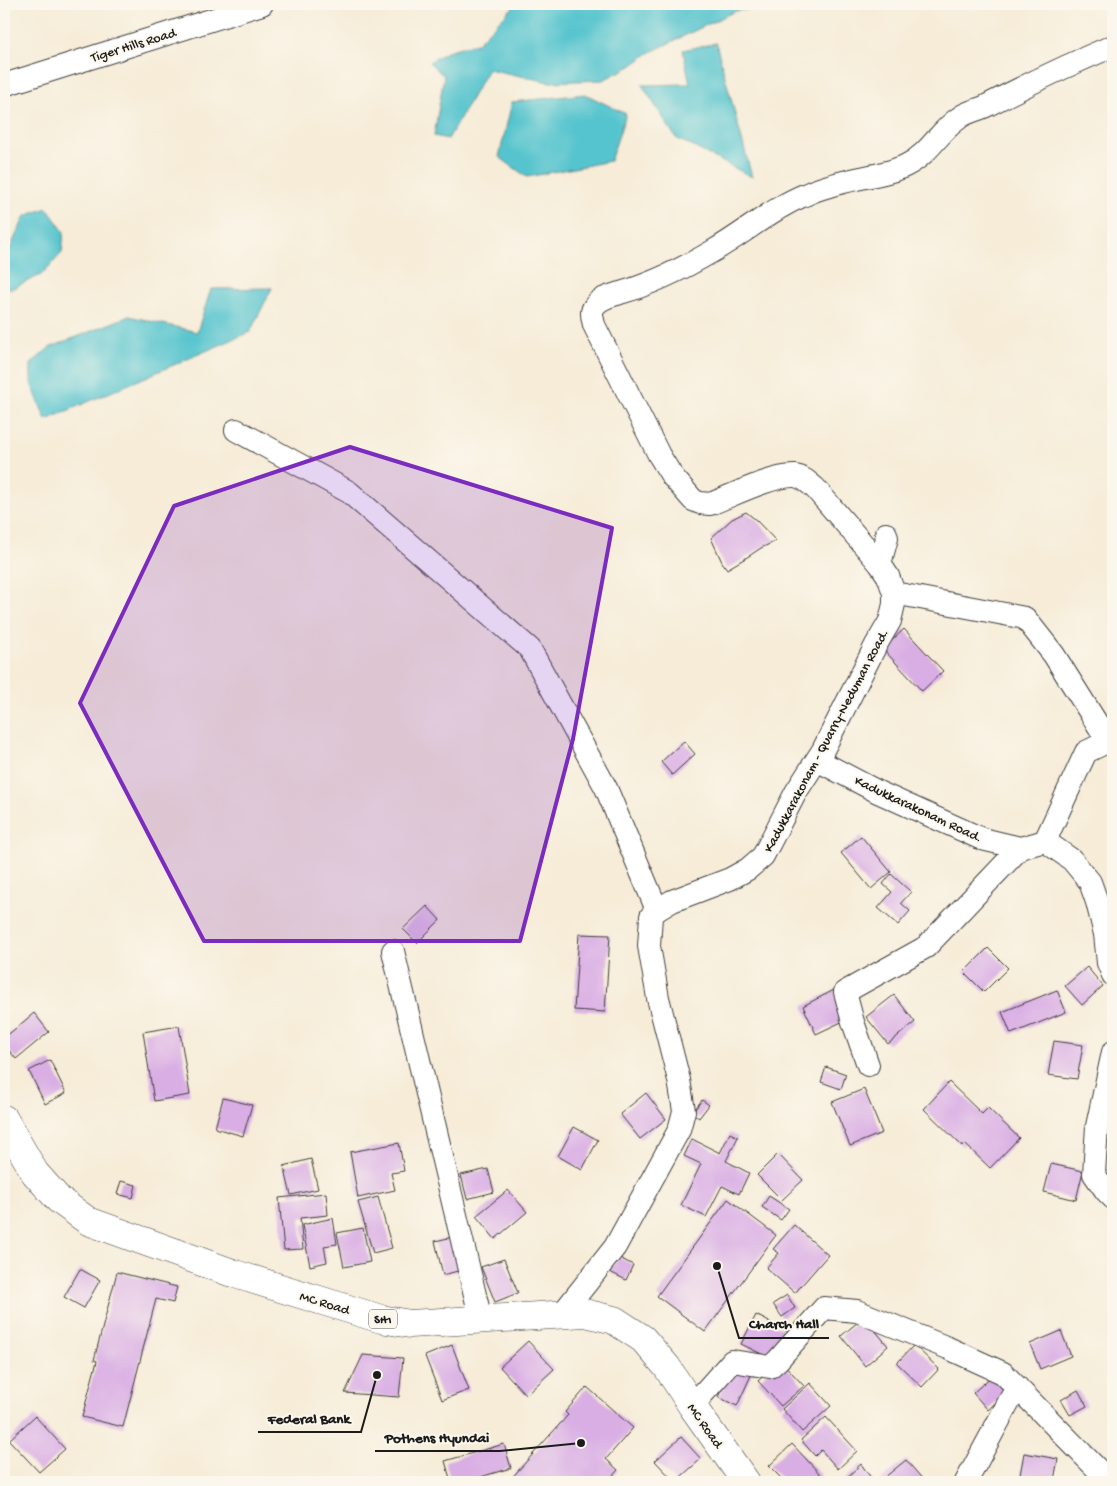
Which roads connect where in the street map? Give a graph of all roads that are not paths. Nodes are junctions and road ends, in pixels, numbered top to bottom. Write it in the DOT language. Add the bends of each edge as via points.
graph roads {
  1 [pos="262,4"];
  2 [pos="1113,46"];
  3 [pos="4,85"];
  4 [pos="236,430"];
  5 [pos="886,534"];
  6 [pos="880,564"];
  7 [pos="894,593"];
  8 [pos="1111,740"];
  9 [pos="817,760"];
  10 [pos="1045,840"];
  11 [pos="1020,848"];
  12 [pos="657,910"];
  13 [pos="393,951"];
  14 [pos="1113,975"];
  15 [pos="1113,1052"];
  16 [pos="868,1065"];
  17 [pos="4,1119"];
  18 [pos="1113,1198"];
  19 [pos="562,1314"];
  20 [pos="481,1320"];
  21 [pos="1017,1387"];
  22 [pos="692,1406"];
  23 [pos="1112,1481"];
  24 [pos="746,1482"];
  25 [pos="966,1482"];
  1 -- 3 [label="street, Tiger Hills Road"];
  2 -- 6 [label="street" via="960,117 932,146 904,167 794,199 703,257 639,288 600,301 592,309 594,325 659,455 693,500 710,504 768,481 796,476 815,488"];
  4 -- 12 [label="street" via="349,492 530,649 606,788"];
  5 -- 6 [label="street"];
  6 -- 7 [label="street"];
  7 -- 8 [label="street" via="1025,618"];
  7 -- 9 [label="street, Kadukkarakonam - Quarry-Neduman Road." via="890,621"];
  8 -- 10 [label="street" via="1086,752"];
  9 -- 11 [label="street, Kadukkarakonam Road." via="878,792 982,839"];
  9 -- 12 [label="street, Kadukkarakonam - Quarry-Neduman Road." via="796,792 763,856 730,879"];
  10 -- 11 [label="street"];
  10 -- 14 [label="street" via="1072,860 1090,882"];
  11 -- 16 [label="street" via="926,947 845,992"];
  12 -- 19 [label="street" via="651,916 649,946 684,1111 679,1130 615,1247"];
  13 -- 20 [label="street"];
  15 -- 18 [label="street" via="1097,1126 1094,1174"];
  17 -- 20 [label="main road, MC Road / SH1" via="35,1173 59,1200 88,1221 235,1274 381,1319 410,1324"];
  19 -- 20 [label="main road, MC Road / SH1"];
  19 -- 22 [label="main road, MC Road / SH1" via="584,1312 614,1320 643,1339 667,1367"];
  21 -- 22 [label="street" via="1003,1373 939,1344 857,1311 824,1308 770,1367 732,1361"];
  21 -- 23 [label="street"];
  21 -- 25 [label="street"];
  22 -- 24 [label="main road, MC Road / SH1"];
}
